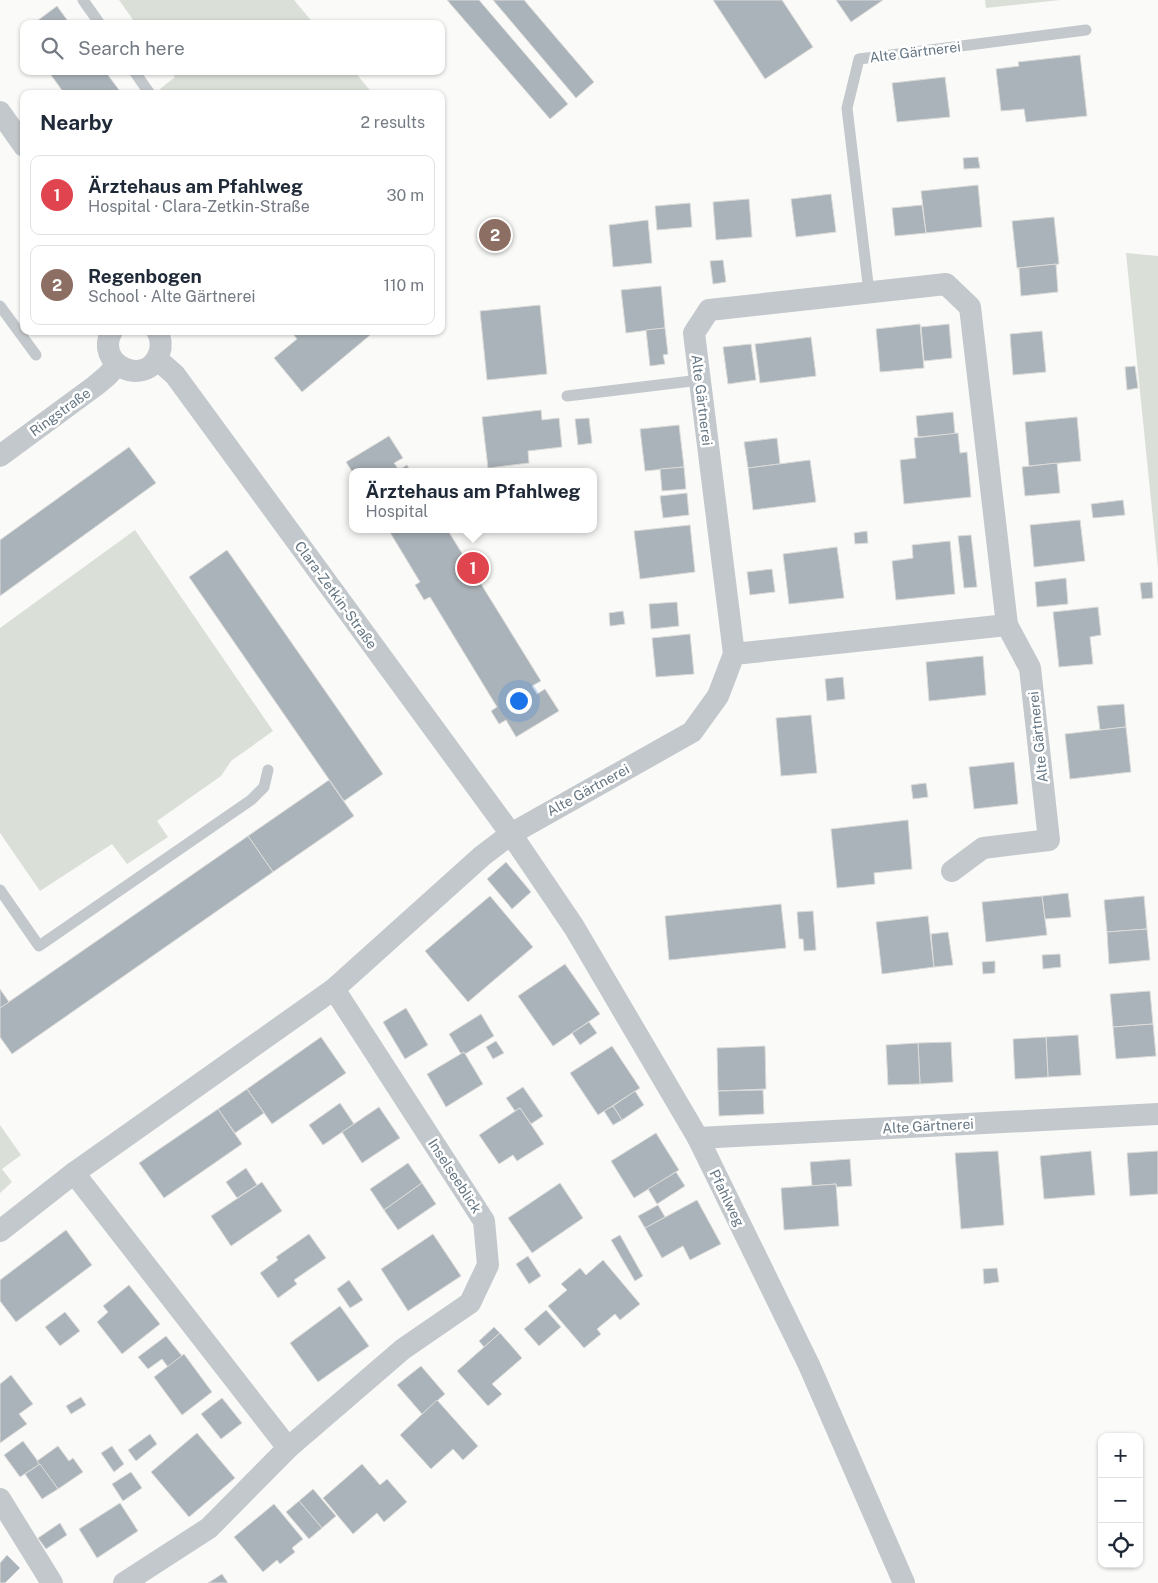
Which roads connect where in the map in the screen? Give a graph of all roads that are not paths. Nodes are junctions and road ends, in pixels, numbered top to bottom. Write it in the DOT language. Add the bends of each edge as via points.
graph roads {
  1 [pos="83,0"];
  2 [pos="97,20"];
  3 [pos="1086,30"];
  4 [pos="137,75"];
  5 [pos="147,90"];
  6 [pos="0,112"];
  7 [pos="20,140"];
  8 [pos="869,292"];
  9 [pos="0,306"];
  10 [pos="20,333"];
  11 [pos="21,335"];
  12 [pos="110,335"];
  13 [pos="158,335"];
  14 [pos="36,355"];
  15 [pos="157,359"];
  16 [pos="117,364"];
  17 [pos="700,380"];
  18 [pos="567,396"];
  19 [pos="0,456"];
  20 [pos="1007,625"];
  21 [pos="734,654"];
  22 [pos="268,770"];
  23 [pos="511,834"];
  24 [pos="952,871"];
  25 [pos="0,890"];
  26 [pos="334,989"];
  27 [pos="1158,1114"];
  28 [pos="698,1138"];
  29 [pos="74,1173"];
  30 [pos="0,1231"];
  31 [pos="288,1448"];
  32 [pos="0,1499"];
  33 [pos="52,1583"];
  34 [pos="124,1583"];
  35 [pos="904,1583"];
  1 -- 2 [label="lane"];
  3 -- 8 [label="lane, Alte Gärtnerei" via="859,59 846,108"];
  4 -- 5 [label="lane"];
  6 -- 7 [label="street"];
  8 -- 17 [label="street, Alte Gärtnerei" via="709,310 694,333"];
  8 -- 20 [label="street, Alte Gärtnerei" via="946,284 970,307"];
  9 -- 10 [label="lane"];
  11 -- 14 [label="lane"];
  12 -- 16 [label="street" via="109,352"];
  13 -- 15 [label="street" via="161,343"];
  15 -- 16 [label="street" via="145,369 136,371"];
  15 -- 23 [label="street, Clara-Zetkin-Straße" via="175,375"];
  16 -- 19 [label="street, Ringstraße" via="95,386"];
  17 -- 18 [label="lane"];
  17 -- 21 [label="street, Alte Gärtnerei"];
  20 -- 21 [label="street"];
  20 -- 24 [label="street, Alte Gärtnerei" via="1030,668 1049,840 983,848"];
  21 -- 23 [label="street, Alte Gärtnerei" via="718,696 692,732"];
  22 -- 25 [label="lane" via="264,787 250,800 39,946"];
  23 -- 26 [label="street" via="482,856"];
  23 -- 28 [label="street, Pfahlweg" via="574,927"];
  26 -- 29 [label="street"];
  26 -- 31 [label="street, Inselseeblick" via="484,1221 488,1265 470,1303 403,1349"];
  27 -- 28 [label="street, Alte Gärtnerei"];
  28 -- 35 [label="street, Pfahlweg" via="809,1365"];
  29 -- 30 [label="street"];
  29 -- 31 [label="street"];
  31 -- 34 [label="street, Inselseeblick" via="209,1528"];
  32 -- 33 [label="street"];
}
